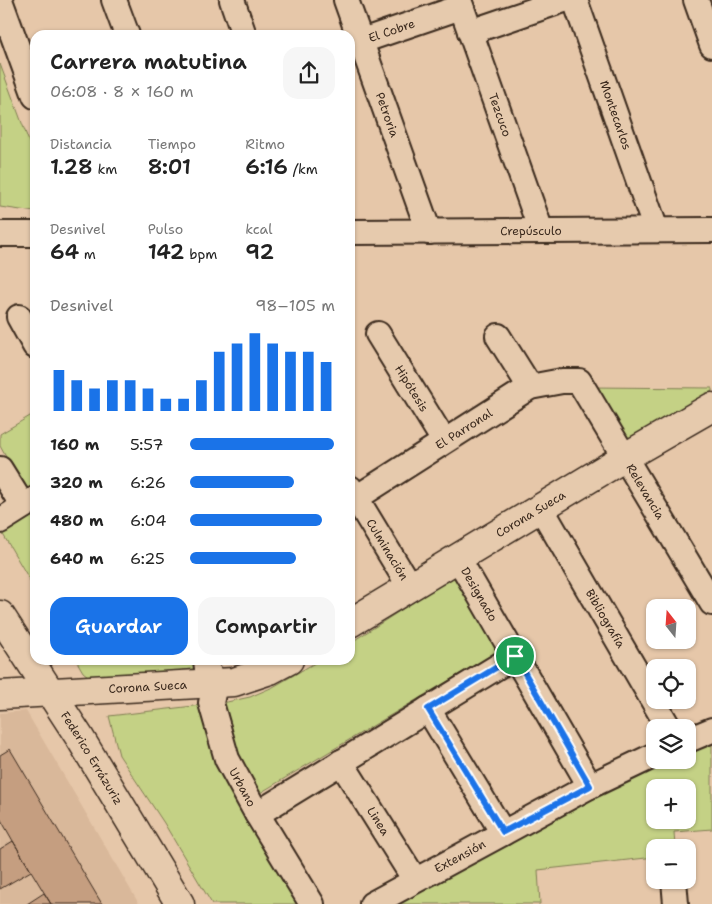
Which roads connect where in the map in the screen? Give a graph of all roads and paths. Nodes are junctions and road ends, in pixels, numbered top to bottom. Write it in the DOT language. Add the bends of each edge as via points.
graph roads {
  1 [pos="0,0"];
  2 [pos="114,0"];
  3 [pos="232,0"];
  4 [pos="346,0"];
  5 [pos="564,0"];
  6 [pos="575,0"];
  7 [pos="696,0"];
  8 [pos="460,3"];
  9 [pos="125,30"];
  10 [pos="242,30"];
  11 [pos="352,30"];
  12 [pos="470,32"];
  13 [pos="355,43"];
  14 [pos="712,45"];
  15 [pos="30,82"];
  16 [pos="656,230"];
  17 [pos="712,230"];
  18 [pos="541,231"];
  19 [pos="355,232"];
  20 [pos="428,232"];
  21 [pos="0,234"];
  22 [pos="30,234"];
  23 [pos="19,317"];
  24 [pos="378,334"];
  25 [pos="498,336"];
  26 [pos="30,337"];
  27 [pos="579,381"];
  28 [pos="530,387"];
  29 [pos="712,407"];
  30 [pos="444,442"];
  31 [pos="625,457"];
  32 [pos="0,469"];
  33 [pos="355,492"];
  34 [pos="355,496"];
  35 [pos="29,502"];
  36 [pos="541,508"];
  37 [pos="0,521"];
  38 [pos="458,558"];
  39 [pos="410,587"];
  40 [pos="712,603"];
  41 [pos="0,615"];
  42 [pos="355,621"];
  43 [pos="515,656"];
  44 [pos="30,661"];
  45 [pos="32,665"];
  46 [pos="280,665"];
  47 [pos="210,672"];
  48 [pos="50,692"];
  49 [pos="0,695"];
  50 [pos="428,709"];
  51 [pos="664,719"];
  52 [pos="712,730"];
  53 [pos="696,737"];
  54 [pos="646,759"];
  55 [pos="341,762"];
  56 [pos="590,786"];
  57 [pos="256,814"];
  58 [pos="503,832"];
  59 [pos="415,880"];
  60 [pos="675,889"];
  61 [pos="180,904"];
  62 [pos="312,904"];
  63 [pos="372,904"];
  64 [pos="676,904"];
  1 -- 15 [label="street"];
  2 -- 9 [label="street"];
  3 -- 10 [label="street"];
  4 -- 11 [label="street, Petroria"];
  5 -- 12 [label="street"];
  6 -- 16 [label="street, Montecarlos"];
  7 -- 14 [label="street"];
  8 -- 12 [label="street, Tezcuco"];
  8 -- 13 [label="street, El Cobre"];
  12 -- 18 [label="street, Tezcuco"];
  13 -- 20 [label="street, Petroria"];
  16 -- 17 [label="street, Crepúsculo"];
  16 -- 18 [label="street, Crepúsculo"];
  18 -- 20 [label="street, Crepúsculo"];
  19 -- 20 [label="street, Crepúsculo"];
  21 -- 22 [label="street"];
  23 -- 26 [label="street"];
  24 -- 30 [label="street, Hipótesis"];
  25 -- 28 [label="street"];
  27 -- 28 [label="street, El Parronal"];
  27 -- 31 [label="street, Relevancia"];
  28 -- 30 [label="street, El Parronal"];
  29 -- 31 [label="street, Corona Sueca"];
  30 -- 33 [label="street, El Parronal"];
  31 -- 36 [label="street, Corona Sueca"];
  31 -- 40 [label="street, Relevancia"];
  32 -- 35 [label="street"];
  34 -- 39 [label="street, Culminación"];
  35 -- 37 [label="street"];
  36 -- 38 [label="street, Corona Sueca"];
  36 -- 51 [label="street, Bibliografía"];
  38 -- 39 [label="street, Corona Sueca"];
  38 -- 43 [label="street, Designado"];
  39 -- 42 [label="street, Corona Sueca"];
  41 -- 44 [label="street, Federico Errázuriz"];
  43 -- 50 [label="street"];
  43 -- 56 [label="street, Designado"];
  45 -- 48 [label="street, Federico Errázuriz"];
  46 -- 47 [label="street, Corona Sueca" via="252,677"];
  47 -- 48 [label="street, Corona Sueca"];
  47 -- 57 [label="street, Urbano" via="211,703 227,760"];
  48 -- 49 [label="street, Corona Sueca"];
  48 -- 61 [label="street, Federico Errázuriz"];
  50 -- 55 [label="street"];
  50 -- 58 [label="street"];
  52 -- 53 [label="street"];
  54 -- 56 [label="street, Extensión"];
  55 -- 57 [label="street"];
  55 -- 59 [label="street, Linea"];
  56 -- 58 [label="street, Extensión"];
  57 -- 62 [label="street, Urbano"];
  58 -- 59 [label="street, Extensión"];
  59 -- 63 [label="street, Extensión"];
  60 -- 64 [label="street"];
}
